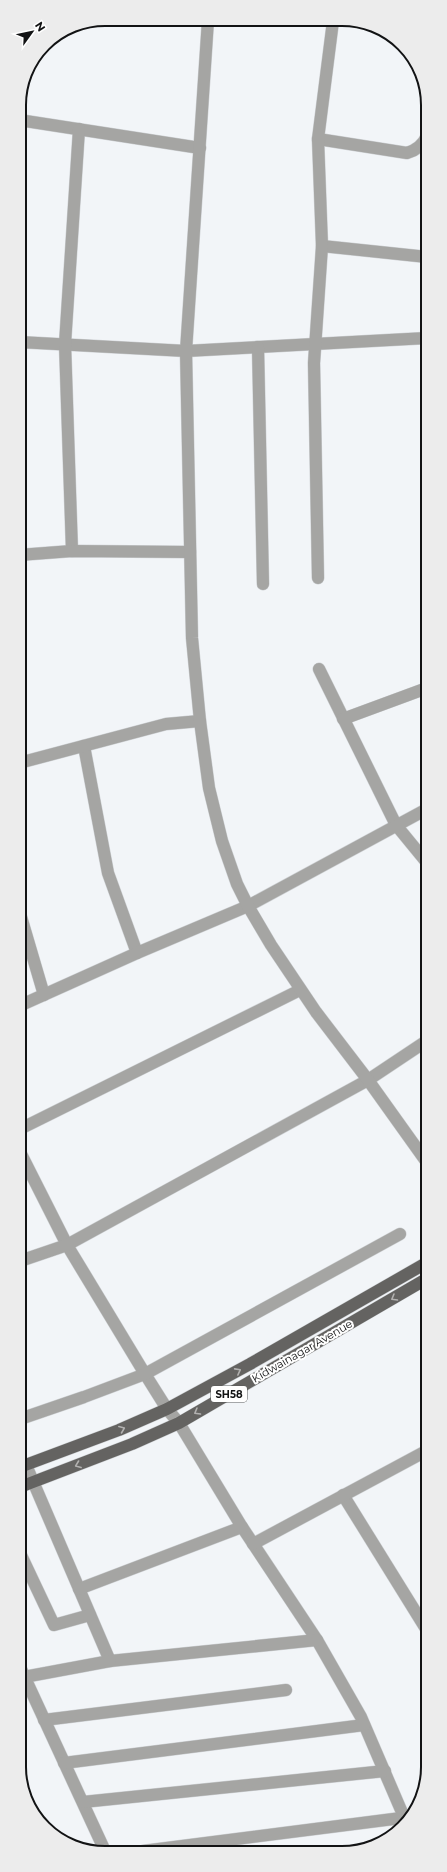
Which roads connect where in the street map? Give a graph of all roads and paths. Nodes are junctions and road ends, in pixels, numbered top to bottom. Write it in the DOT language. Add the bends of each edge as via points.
graph roads {
  1 [pos="208,26"];
  2 [pos="332,26"];
  3 [pos="26,121"];
  4 [pos="78,129"];
  5 [pos="318,138"];
  6 [pos="421,145"];
  7 [pos="200,148"];
  8 [pos="322,246"];
  9 [pos="421,256"];
  10 [pos="421,338"];
  11 [pos="26,342"];
  12 [pos="65,344"];
  13 [pos="316,344"];
  14 [pos="258,347"];
  15 [pos="186,351"];
  16 [pos="72,551"];
  17 [pos="190,552"];
  18 [pos="26,554"];
  19 [pos="318,578"];
  20 [pos="262,584"];
  21 [pos="319,669"];
  22 [pos="421,690"];
  23 [pos="343,719"];
  24 [pos="200,721"];
  25 [pos="84,746"];
  26 [pos="26,761"];
  27 [pos="421,812"];
  28 [pos="396,825"];
  29 [pos="421,855"];
  30 [pos="248,906"];
  31 [pos="26,931"];
  32 [pos="137,954"];
  33 [pos="300,990"];
  34 [pos="44,995"];
  35 [pos="26,1003"];
  36 [pos="421,1045"];
  37 [pos="368,1080"];
  38 [pos="26,1126"];
  39 [pos="421,1154"];
  40 [pos="26,1164"];
  41 [pos="400,1234"];
  42 [pos="67,1244"];
  43 [pos="26,1259"];
  44 [pos="421,1266"];
  45 [pos="421,1282"];
  46 [pos="145,1374"];
  47 [pos="167,1409"];
  48 [pos="26,1416"];
  49 [pos="179,1423"];
  50 [pos="421,1457"];
  51 [pos="26,1465"];
  52 [pos="26,1471"];
  53 [pos="33,1482"];
  54 [pos="26,1485"];
  55 [pos="343,1495"];
  56 [pos="242,1527"];
  57 [pos="253,1544"];
  58 [pos="26,1565"];
  59 [pos="79,1589"];
  60 [pos="90,1615"];
  61 [pos="421,1621"];
  62 [pos="316,1640"];
  63 [pos="110,1661"];
  64 [pos="26,1672"];
  65 [pos="26,1681"];
  66 [pos="286,1690"];
  67 [pos="44,1720"];
  68 [pos="364,1725"];
  69 [pos="64,1764"];
  70 [pos="385,1771"];
  71 [pos="83,1802"];
  72 [pos="404,1815"];
  73 [pos="399,1821"];
  74 [pos="104,1846"];
  75 [pos="192,1846"];
  1 -- 7 [label="street"];
  2 -- 5 [label="street"];
  3 -- 4 [label="street"];
  4 -- 7 [label="street"];
  4 -- 12 [label="street"];
  5 -- 6 [label="street" via="407,154"];
  5 -- 8 [label="street"];
  7 -- 15 [label="street"];
  8 -- 9 [label="street"];
  8 -- 13 [label="street"];
  10 -- 13 [label="street"];
  11 -- 12 [label="street"];
  12 -- 15 [label="street"];
  12 -- 16 [label="street"];
  13 -- 14 [label="street"];
  13 -- 19 [label="street" via="314,363"];
  14 -- 15 [label="street"];
  14 -- 20 [label="street"];
  15 -- 17 [label="street"];
  16 -- 17 [label="street"];
  16 -- 18 [label="street"];
  17 -- 24 [label="street" via="192,638"];
  21 -- 23 [label="street"];
  22 -- 23 [label="street"];
  23 -- 28 [label="street"];
  24 -- 25 [label="street" via="166,724"];
  24 -- 30 [label="street" via="209,788 222,841 237,884"];
  25 -- 26 [label="street"];
  25 -- 32 [label="street" via="108,873"];
  27 -- 28 [label="street"];
  28 -- 29 [label="street"];
  28 -- 30 [label="street"];
  30 -- 32 [label="street"];
  30 -- 33 [label="street"];
  31 -- 34 [label="street"];
  32 -- 34 [label="street"];
  33 -- 37 [label="street"];
  33 -- 38 [label="street"];
  34 -- 35 [label="street"];
  36 -- 37 [label="street"];
  37 -- 39 [label="street"];
  37 -- 42 [label="street"];
  40 -- 42 [label="street"];
  41 -- 46 [label="street"];
  42 -- 43 [label="street"];
  42 -- 46 [label="street"];
  47 -- 44 [label="main road, Kidwainagar Avenue / SH58, one-way"];
  45 -- 49 [label="main road, Kidwainagar Avenue / SH58, one-way"];
  46 -- 47 [label="street"];
  46 -- 48 [label="street"];
  47 -- 49 [label="street"];
  51 -- 47 [label="main road, Kidwainagar Avenue / SH58, one-way"];
  49 -- 53 [label="main road, Kidwainagar Avenue / SH58, one-way"];
  49 -- 56 [label="street"];
  50 -- 55 [label="street"];
  52 -- 53 [label="street"];
  53 -- 54 [label="main road, Kidwainagar Avenue / SH58"];
  53 -- 59 [label="street"];
  55 -- 57 [label="street"];
  55 -- 61 [label="street"];
  56 -- 57 [label="street"];
  56 -- 59 [label="street"];
  57 -- 62 [label="street"];
  58 -- 60 [label="street" via="54,1625"];
  59 -- 60 [label="street"];
  60 -- 63 [label="street"];
  62 -- 63 [label="street"];
  62 -- 68 [label="street"];
  63 -- 64 [label="street"];
  65 -- 67 [label="street"];
  66 -- 67 [label="street"];
  67 -- 69 [label="street"];
  68 -- 69 [label="street"];
  68 -- 70 [label="street"];
  69 -- 71 [label="street"];
  70 -- 71 [label="street"];
  70 -- 72 [label="street"];
  71 -- 74 [label="street"];
  73 -- 75 [label="street"];
}
